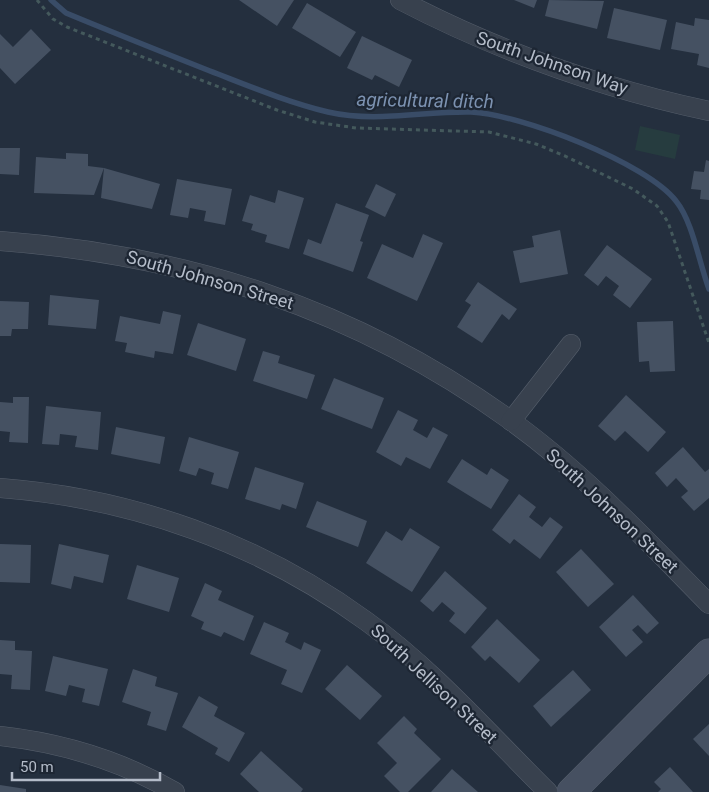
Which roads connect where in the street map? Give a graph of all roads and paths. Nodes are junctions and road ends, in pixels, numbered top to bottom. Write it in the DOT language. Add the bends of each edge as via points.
graph roads {
  1 [pos="37,0"];
  2 [pos="400,0"];
  3 [pos="709,111"];
  4 [pos="0,241"];
  5 [pos="709,343"];
  6 [pos="571,344"];
  7 [pos="511,421"];
  8 [pos="0,488"];
  9 [pos="709,604"];
  10 [pos="709,653"];
  11 [pos="0,736"];
  12 [pos="175,792"];
  13 [pos="548,792"];
  14 [pos="571,792"];
  1 -- 5 [label="path" via="53,18 67,27 296,117 356,128 489,132 536,144 618,182 650,199 663,213"];
  2 -- 3 [label="street, South Johnson Way" via="479,38 546,65 625,90"];
  4 -- 7 [label="street, South Johnson Street" via="140,258 279,296 341,322 422,363"];
  6 -- 7 [label="street"];
  7 -- 9 [label="street, South Johnson Street" via="600,495"];
  8 -- 13 [label="street, South Jellison Street" via="126,507 218,538 287,570 342,604 395,644"];
  10 -- 14 [label="street"];
  11 -- 12 [label="street" via="49,742 77,750 143,774"];
}
